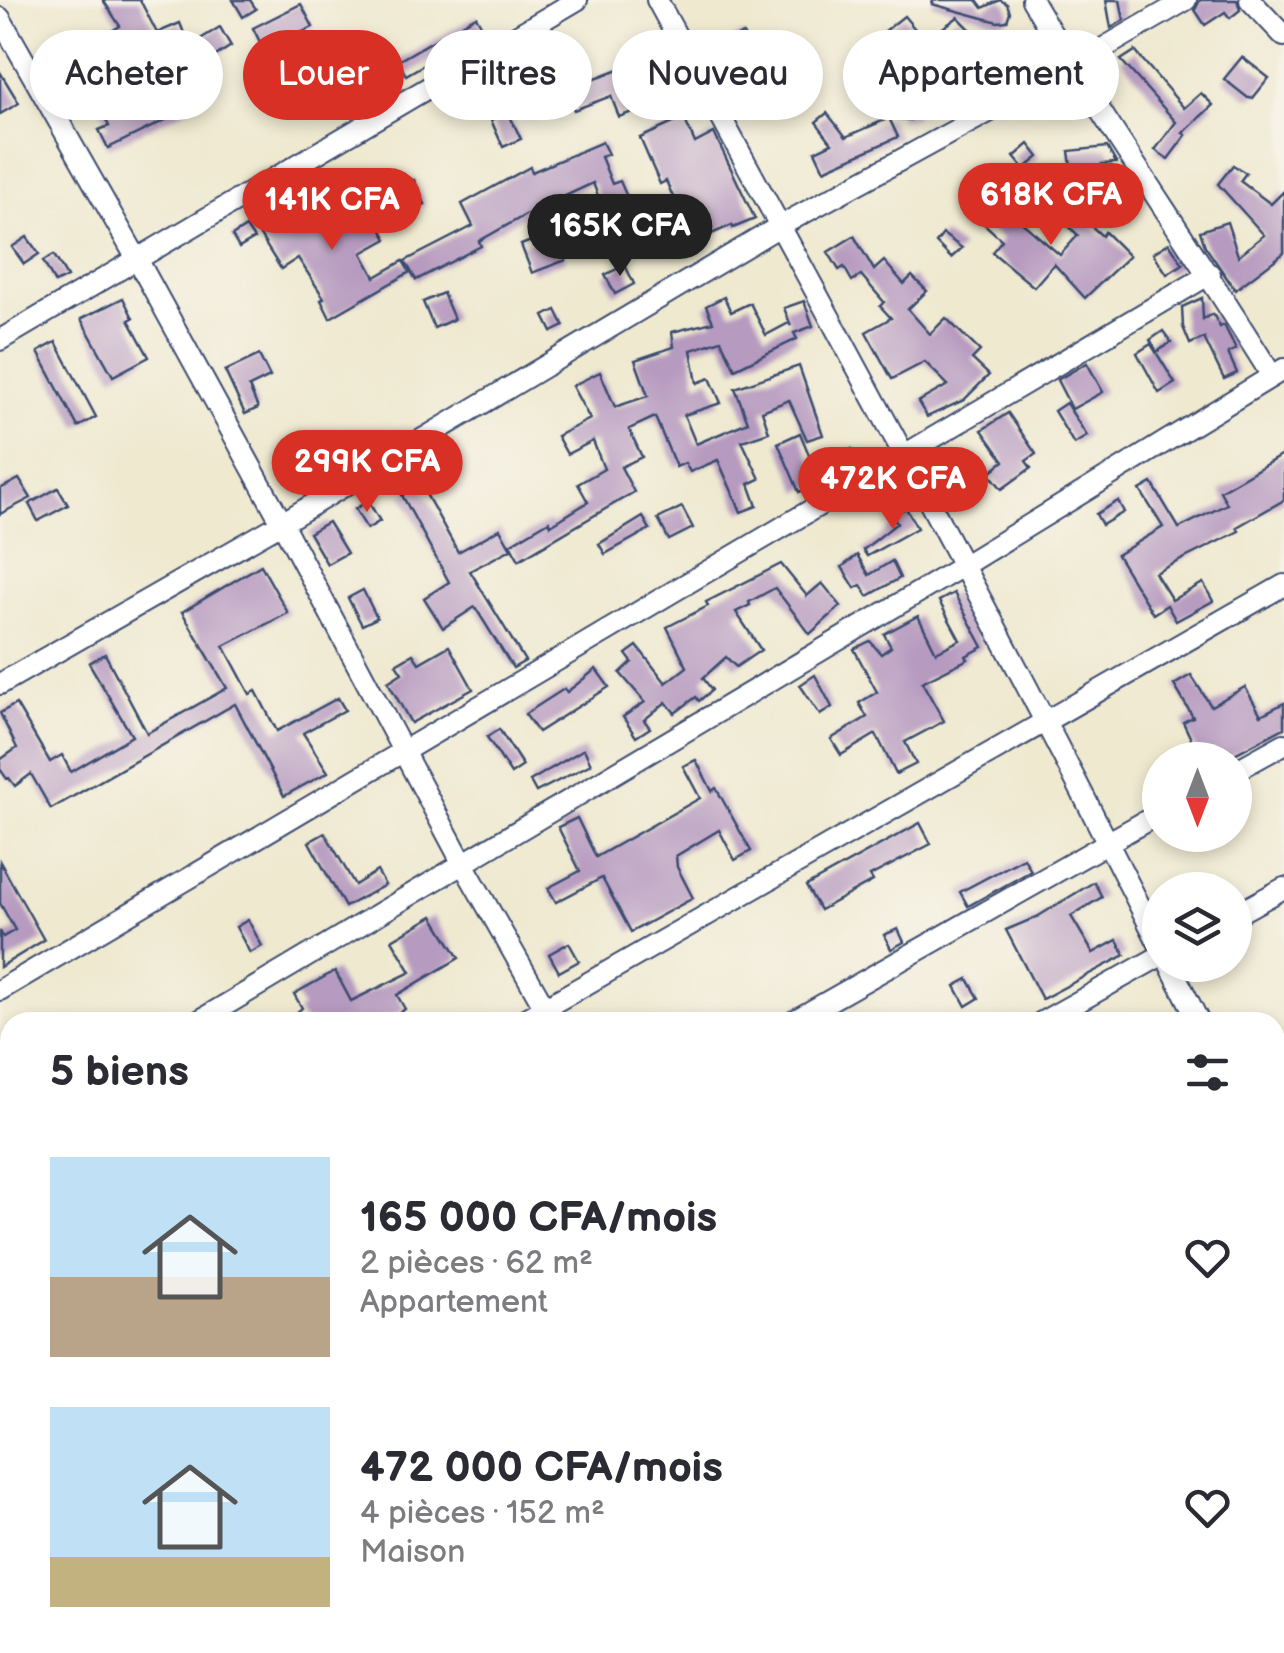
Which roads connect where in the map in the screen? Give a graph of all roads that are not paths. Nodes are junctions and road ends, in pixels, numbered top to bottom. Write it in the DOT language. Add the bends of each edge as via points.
graph roads {
  1 [pos="577,0"];
  2 [pos="657,0"];
  3 [pos="1032,0"];
  4 [pos="1186,0"];
  5 [pos="1250,0"];
  6 [pos="0,18"];
  7 [pos="1049,30"];
  8 [pos="1284,36"];
  9 [pos="1119,39"];
  10 [pos="974,120"];
  11 [pos="1107,120"];
  12 [pos="780,226"];
  13 [pos="137,259"];
  14 [pos="1210,274"];
  15 [pos="0,340"];
  16 [pos="1278,372"];
  17 [pos="905,455"];
  18 [pos="282,523"];
  19 [pos="961,568"];
  20 [pos="1284,586"];
  21 [pos="0,684"];
  22 [pos="1046,719"];
  23 [pos="1284,744"];
  24 [pos="404,752"];
  25 [pos="1252,762"];
  26 [pos="1142,823"];
  27 [pos="1108,842"];
  28 [pos="462,862"];
  29 [pos="1284,888"];
  30 [pos="1252,906"];
  31 [pos="1142,910"];
  32 [pos="1142,966"];
  33 [pos="1179,982"];
  34 [pos="0,990"];
  35 [pos="214,1012"];
  36 [pos="546,1012"];
  37 [pos="553,1012"];
  38 [pos="810,1012"];
  39 [pos="1060,1012"];
  40 [pos="1195,1012"];
  1 -- 13 [label="street"];
  2 -- 12 [label="street"];
  3 -- 7 [label="street"];
  4 -- 9 [label="street"];
  5 -- 8 [label="street"];
  6 -- 13 [label="street"];
  10 -- 12 [label="street"];
  11 -- 14 [label="street"];
  12 -- 17 [label="street"];
  12 -- 18 [label="street"];
  13 -- 15 [label="street"];
  13 -- 18 [label="street"];
  14 -- 16 [label="street"];
  14 -- 17 [label="street"];
  16 -- 19 [label="street"];
  17 -- 19 [label="street"];
  17 -- 24 [label="street"];
  18 -- 21 [label="street"];
  18 -- 24 [label="street"];
  19 -- 22 [label="street"];
  19 -- 28 [label="street"];
  20 -- 22 [label="street"];
  22 -- 27 [label="street"];
  22 -- 37 [label="street"];
  23 -- 25 [label="street"];
  24 -- 28 [label="street"];
  24 -- 34 [label="street"];
  26 -- 27 [label="street"];
  27 -- 31 [label="street"];
  27 -- 38 [label="street"];
  28 -- 35 [label="street"];
  28 -- 36 [label="street"];
  29 -- 30 [label="street"];
  32 -- 39 [label="street"];
  33 -- 40 [label="street"];
}
